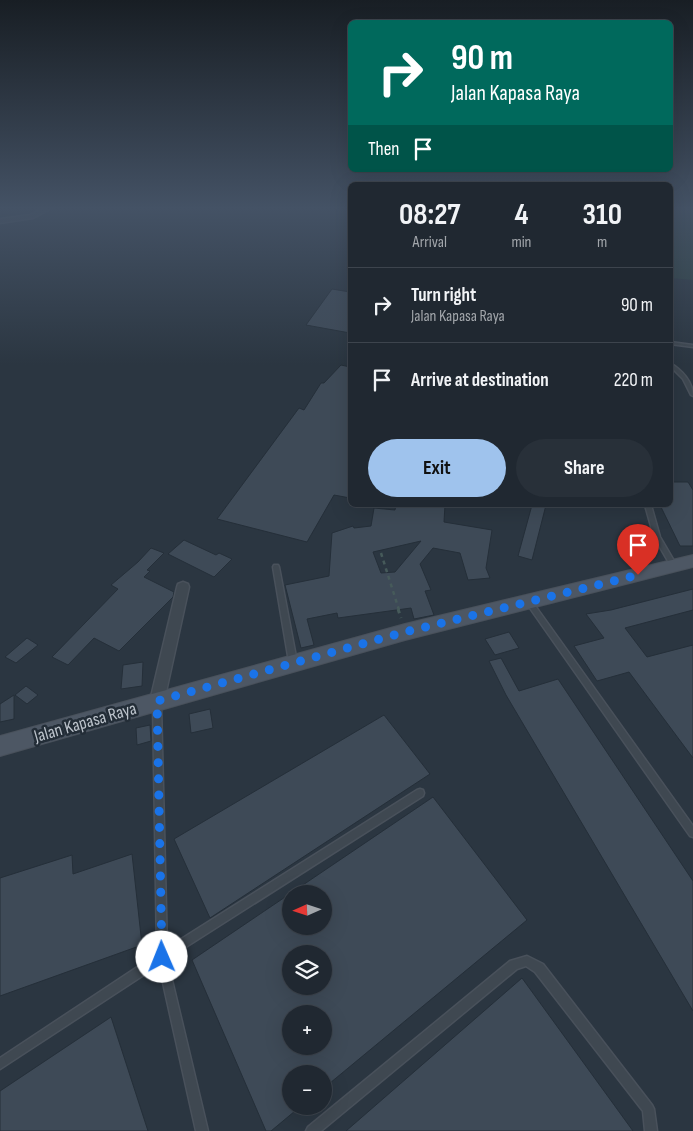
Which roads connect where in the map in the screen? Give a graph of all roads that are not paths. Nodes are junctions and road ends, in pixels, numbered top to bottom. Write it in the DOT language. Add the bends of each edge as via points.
graph roads {
  1 [pos="673,343"];
  2 [pos="693,346"];
  3 [pos="673,367"];
  4 [pos="693,395"];
  5 [pos="649,507"];
  6 [pos="684,563"];
  7 [pos="276,567"];
  8 [pos="183,588"];
  9 [pos="528,601"];
  10 [pos="293,662"];
  11 [pos="157,701"];
  12 [pos="0,746"];
  13 [pos="420,793"];
  14 [pos="693,833"];
  15 [pos="162,957"];
  16 [pos="0,1064"];
  17 [pos="202,1131"];
  18 [pos="312,1131"];
  19 [pos="651,1131"];
  1 -- 2 [label="lane"];
  3 -- 4 [label="lane" via="685,378"];
  5 -- 6 [label="lane" via="657,537"];
  6 -- 9 [label="main road, Jalan Kapasa Raya"];
  7 -- 10 [label="lane"];
  8 -- 11 [label="street"];
  9 -- 10 [label="main road, Jalan Kapasa Raya"];
  9 -- 14 [label="lane"];
  10 -- 11 [label="main road, Jalan Kapasa Raya"];
  11 -- 12 [label="main road, Jalan Kapasa Raya"];
  11 -- 15 [label="lane"];
  13 -- 15 [label="lane"];
  15 -- 16 [label="lane"];
  15 -- 17 [label="lane"];
  18 -- 19 [label="lane" via="514,965 527,961 539,968 648,1108"];
}
